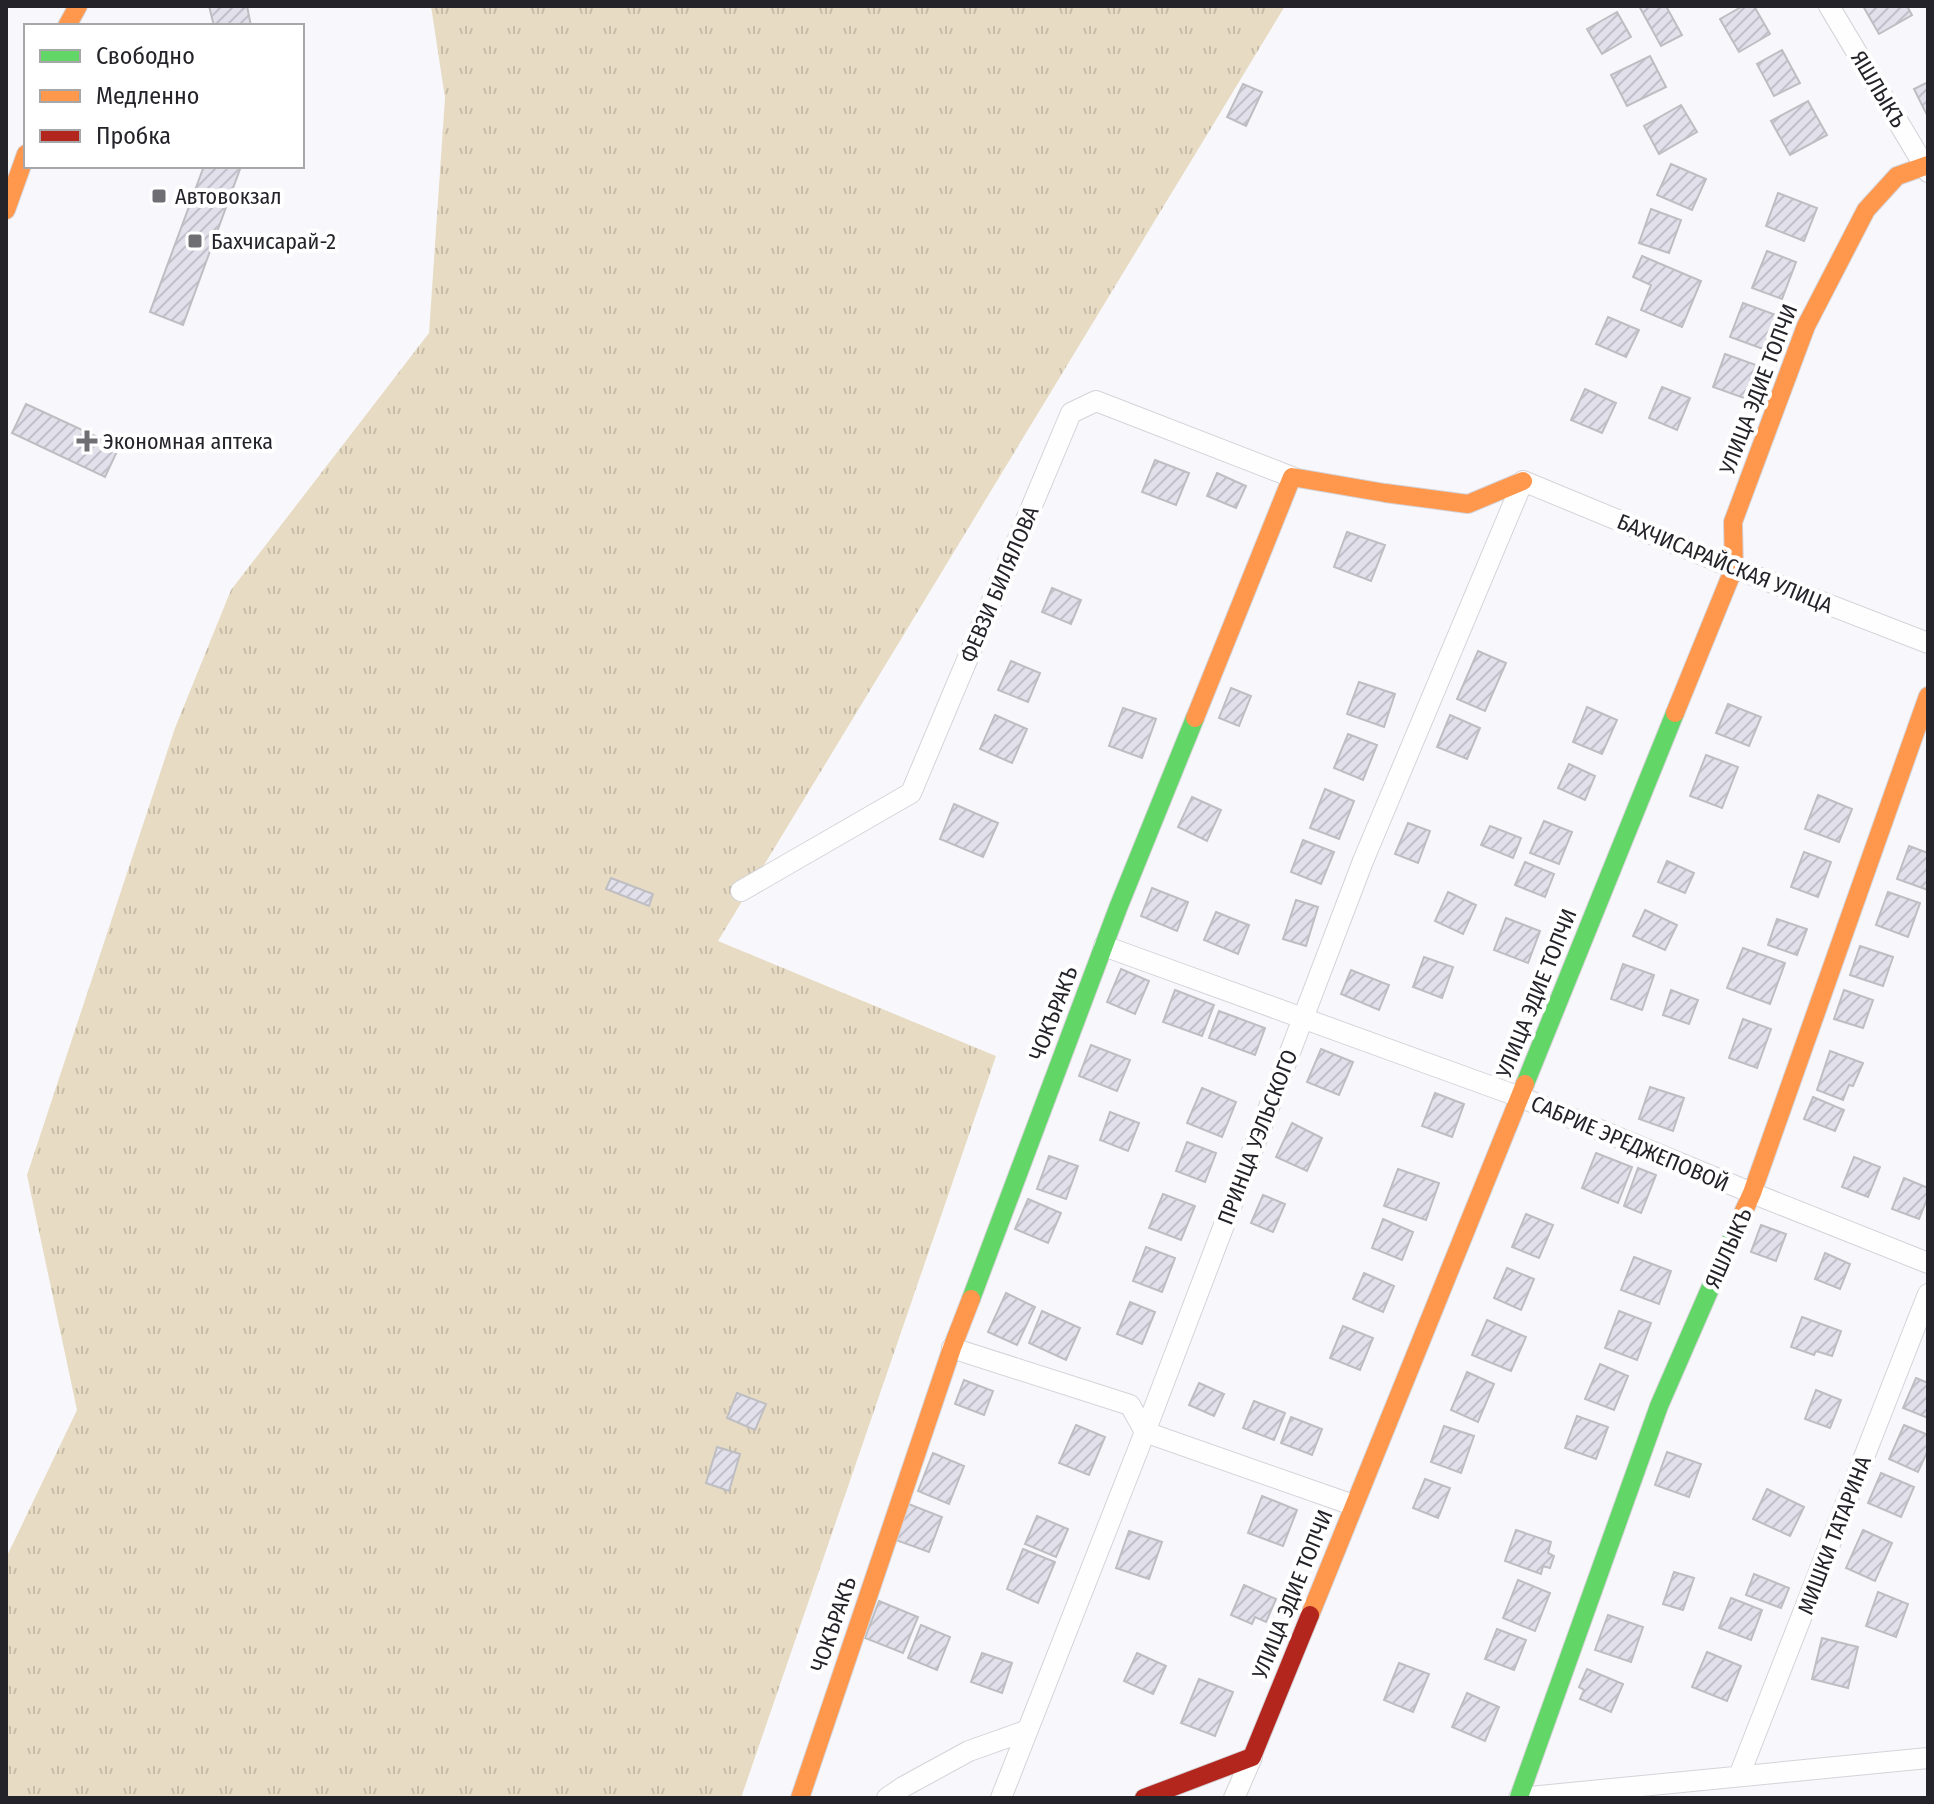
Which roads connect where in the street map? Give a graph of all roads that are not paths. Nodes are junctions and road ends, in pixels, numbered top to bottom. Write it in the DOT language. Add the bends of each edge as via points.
graph roads {
  1 [pos="78,6"];
  2 [pos="1829,6"];
  3 [pos="67,24"];
  4 [pos="24,160"];
  5 [pos="1927,168"];
  6 [pos="6,210"];
  7 [pos="1292,477"];
  8 [pos="1523,481"];
  9 [pos="1734,568"];
  10 [pos="1928,643"];
  11 [pos="1928,696"];
  12 [pos="741,891"];
  13 [pos="1104,946"];
  14 [pos="1303,1017"];
  15 [pos="1520,1097"];
  16 [pos="1752,1193"];
  17 [pos="1928,1263"];
  18 [pos="1928,1294"];
  19 [pos="952,1348"];
  20 [pos="1145,1432"];
  21 [pos="1353,1505"];
  22 [pos="1028,1730"];
  23 [pos="1252,1757"];
  24 [pos="1928,1758"];
  25 [pos="1739,1776"];
  26 [pos="800,1798"];
  27 [pos="887,1798"];
  28 [pos="1001,1798"];
  29 [pos="1144,1798"];
  30 [pos="1234,1798"];
  31 [pos="1519,1798"];
  1 -- 3 [label="street"];
  2 -- 5 [label="street, ЯШЛЫКЪ"];
  4 -- 6 [label="street"];
  5 -- 9 [label="street, УЛИЦА ЭДИЕ ТОПЧИ" via="1897,176 1866,210 1806,326 1733,522"];
  7 -- 8 [label="street" via="1468,504"];
  7 -- 12 [label="street, ФЕВЗИ БИЛЯЛОВА" via="1096,401 1071,413 911,793"];
  7 -- 13 [label="street, ЧОКЪРАКЪ"];
  8 -- 9 [label="street, БАХЧИСАРАЙСКАЯ УЛИЦА"];
  8 -- 14 [label="street, ПРИНЦА УЭЛЬСКОГО"];
  9 -- 10 [label="street, БАХЧИСАРАЙСКАЯ УЛИЦА"];
  9 -- 15 [label="street, УЛИЦА ЭДИЕ ТОПЧИ"];
  11 -- 16 [label="street, ЯШЛЫКЪ"];
  13 -- 14 [label="street, САБРИЕ ЭРЕДЖЕПОВОЙ"];
  13 -- 19 [label="street, ЧОКЪРАКЪ"];
  14 -- 15 [label="street, САБРИЕ ЭРЕДЖЕПОВОЙ"];
  14 -- 20 [label="street, ПРИНЦА УЭЛЬСКОГО"];
  15 -- 16 [label="street, САБРИЕ ЭРЕДЖЕПОВОЙ"];
  15 -- 21 [label="street, УЛИЦА ЭДИЕ ТОПЧИ"];
  16 -- 17 [label="street, САБРИЕ ЭРЕДЖЕПОВОЙ"];
  16 -- 31 [label="street, ЯШЛЫКЪ" via="1659,1406"];
  18 -- 25 [label="street, МИШКИ ТАТАРИНА"];
  19 -- 20 [label="street" via="1130,1405"];
  19 -- 26 [label="street, ЧОКЪРАКЪ"];
  20 -- 21 [label="street"];
  20 -- 22 [label="street, ПРИНЦА УЭЛЬСКОГО"];
  21 -- 23 [label="street, УЛИЦА ЭДИЕ ТОПЧИ"];
  22 -- 27 [label="street" via="969,1751"];
  22 -- 28 [label="street, ПРИНЦА УЭЛЬСКОГО"];
  23 -- 29 [label="street"];
  23 -- 30 [label="street"];
  24 -- 25 [label="street"];
  25 -- 31 [label="street"];
}
